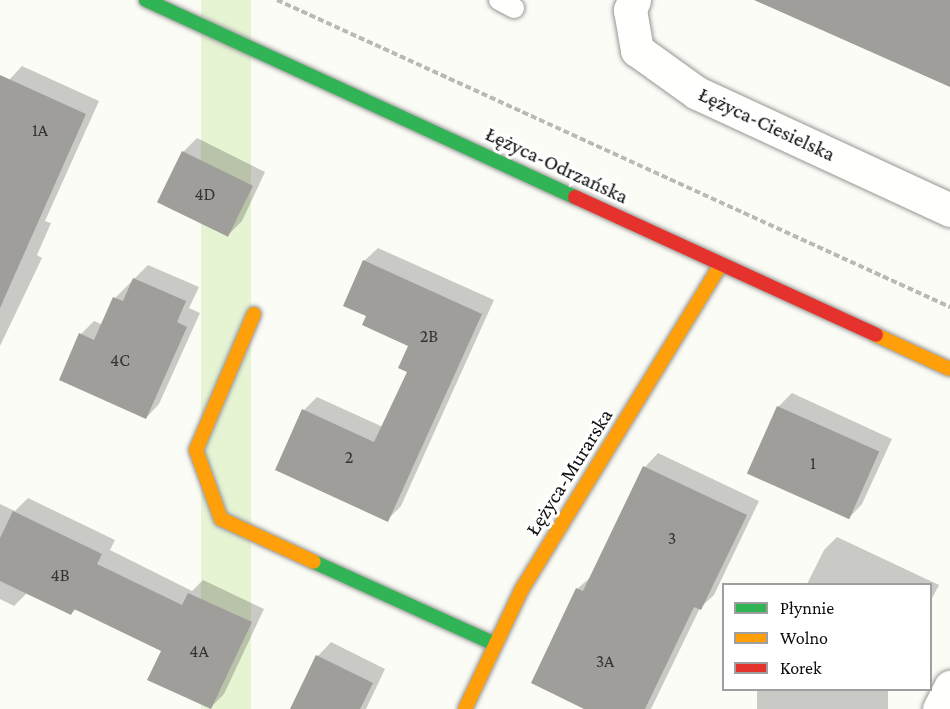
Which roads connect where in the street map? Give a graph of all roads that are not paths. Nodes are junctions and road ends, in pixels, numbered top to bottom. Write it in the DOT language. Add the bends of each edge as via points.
graph roads {
  1 [pos="146,0"];
  2 [pos="634,0"];
  3 [pos="950,210"];
  4 [pos="722,264"];
  5 [pos="254,314"];
  6 [pos="950,369"];
  7 [pos="495,644"];
  8 [pos="950,687"];
  9 [pos="465,709"];
  10 [pos="939,709"];
  1 -- 4 [label="street, Łężyca-Odrzańska"];
  2 -- 3 [label="street, Łężyca-Ciesielska" via="630,10 637,50 697,93"];
  4 -- 6 [label="street, Łężyca-Odrzańska"];
  4 -- 7 [label="street, Łężyca-Murarska" via="522,589"];
  5 -- 7 [label="street" via="196,450 221,519"];
  7 -- 9 [label="street, Łężyca-Murarska"];
  8 -- 10 [label="street"];
}
